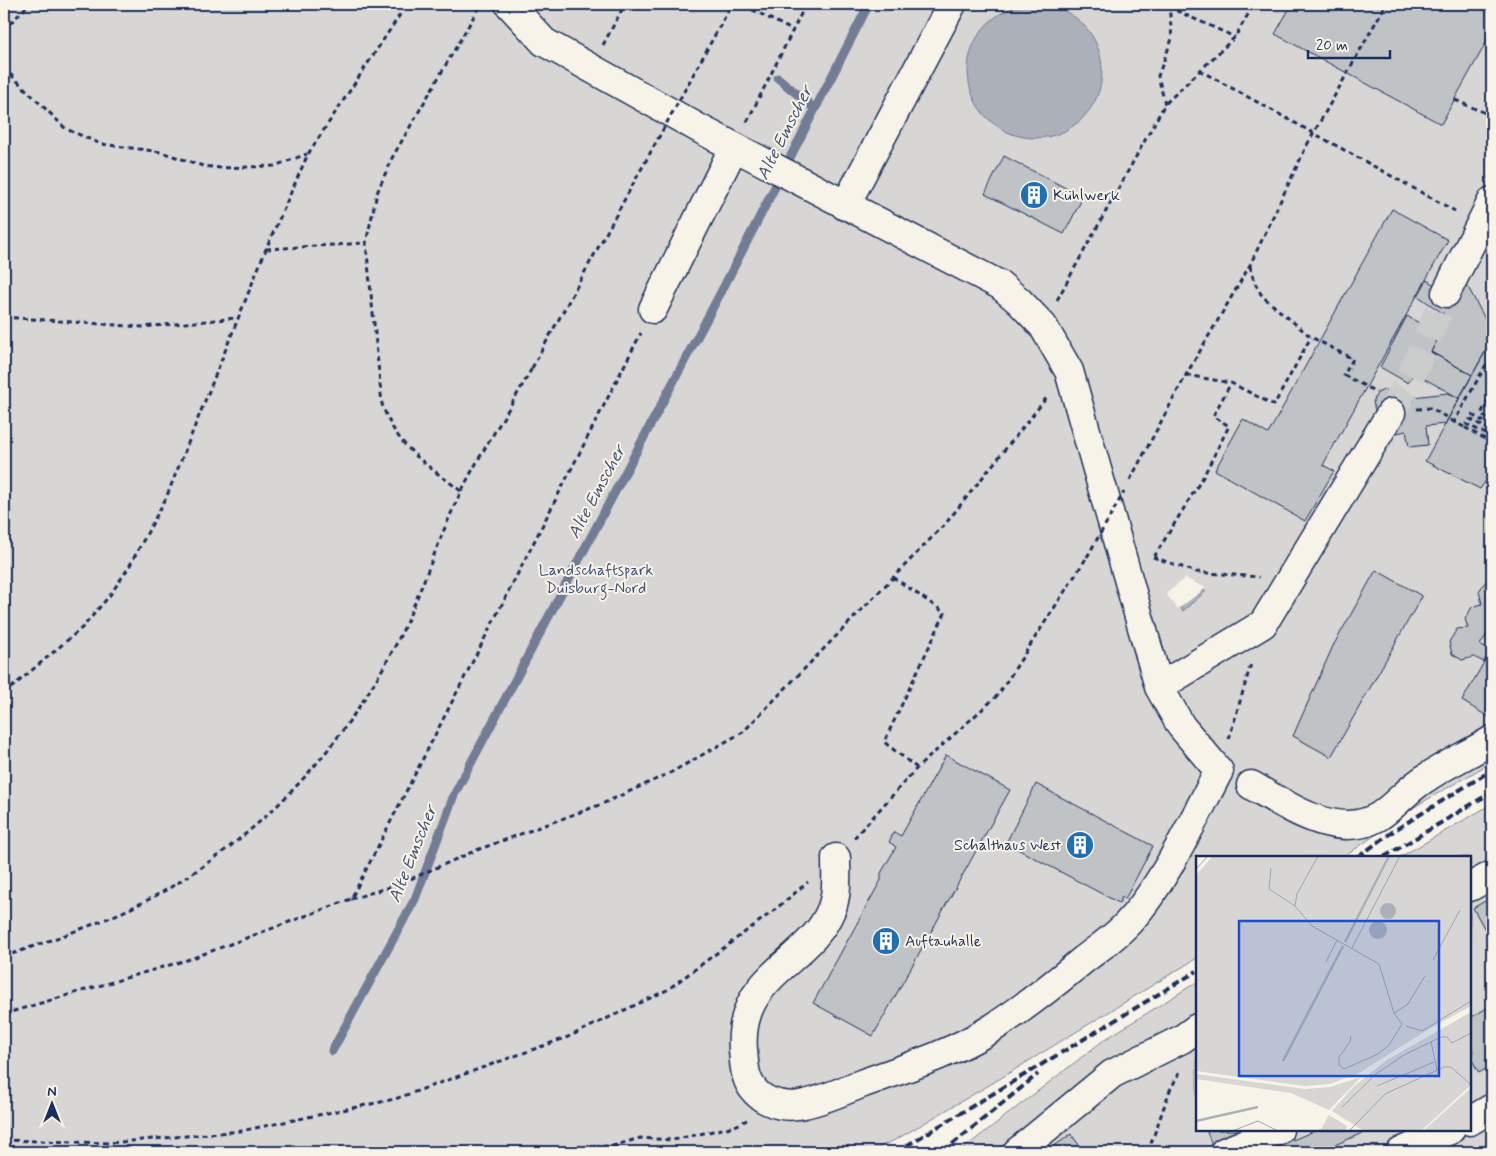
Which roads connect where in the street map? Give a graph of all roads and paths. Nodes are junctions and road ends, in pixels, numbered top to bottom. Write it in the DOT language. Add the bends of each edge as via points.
graph roads {
  1 [pos="29,4"];
  2 [pos="407,4"];
  3 [pos="482,4"];
  4 [pos="509,4"];
  5 [pos="625,4"];
  6 [pos="732,4"];
  7 [pos="748,4"];
  8 [pos="806,4"];
  9 [pos="952,4"];
  10 [pos="1254,4"];
  11 [pos="1282,4"];
  12 [pos="1386,4"];
  13 [pos="1479,4"];
  14 [pos="1169,5"];
  15 [pos="1289,8"];
  16 [pos="1492,10"];
  17 [pos="4,30"];
  18 [pos="792,30"];
  19 [pos="1235,37"];
  20 [pos="4,68"];
  21 [pos="591,68"];
  22 [pos="1199,70"];
  23 [pos="1455,100"];
  24 [pos="1165,104"];
  25 [pos="1492,116"];
  26 [pos="734,147"];
  27 [pos="308,154"];
  28 [pos="845,206"];
  29 [pos="1486,213"];
  30 [pos="366,243"];
  31 [pos="266,249"];
  32 [pos="1250,265"];
  33 [pos="1446,293"];
  34 [pos="653,309"];
  35 [pos="4,317"];
  36 [pos="238,318"];
  37 [pos="1043,326"];
  38 [pos="1311,337"];
  39 [pos="1492,354"];
  40 [pos="1069,371"];
  41 [pos="1186,375"];
  42 [pos="1231,383"];
  43 [pos="1492,392"];
  44 [pos="1386,404"];
  45 [pos="1492,421"];
  46 [pos="1492,426"];
  47 [pos="1464,427"];
  48 [pos="1492,432"];
  49 [pos="1492,443"];
  50 [pos="461,491"];
  51 [pos="1119,544"];
  52 [pos="1154,557"];
  53 [pos="894,577"];
  54 [pos="1291,579"];
  55 [pos="1263,624"];
  56 [pos="1159,687"];
  57 [pos="4,694"];
  58 [pos="1492,740"];
  59 [pos="917,768"];
  60 [pos="1220,771"];
  61 [pos="1250,785"];
  62 [pos="836,858"];
  63 [pos="1492,875"];
  64 [pos="1471,886"];
  65 [pos="351,899"];
  66 [pos="4,956"];
  67 [pos="4,1014"];
  68 [pos="1196,1029"];
  69 [pos="1183,1066"];
  70 [pos="782,1105"];
  71 [pos="1276,1131"];
  72 [pos="4,1140"];
  73 [pos="1441,1140"];
  74 [pos="568,1152"];
  75 [pos="1017,1152"];
  76 [pos="1148,1152"];
  77 [pos="1224,1152"];
  78 [pos="1401,1152"];
  1 -- 17 [label="path"];
  2 -- 27 [label="path"];
  3 -- 30 [label="path" via="392,158 377,193"];
  4 -- 21 [label="street" via="544,42"];
  5 -- 21 [label="path"];
  6 -- 50 [label="path, bridge"];
  7 -- 18 [label="path" via="747,7"];
  8 -- 18 [label="path"];
  9 -- 28 [label="street"];
  10 -- 19 [label="path"];
  11 -- 15 [label="path"];
  12 -- 32 [label="path, bridge" via="1307,144"];
  13 -- 16 [label="path"];
  14 -- 19 [label="path"];
  14 -- 24 [label="path" via="1172,40 1158,76"];
  18 -- 26 [label="path"];
  19 -- 22 [label="path"];
  20 -- 27 [label="path" via="66,129 102,144 161,152 203,166 221,168 274,166"];
  21 -- 26 [label="street"];
  22 -- 24 [label="path"];
  22 -- 29 [label="path"];
  23 -- 25 [label="path"];
  24 -- 37 [label="path"];
  26 -- 28 [label="street"];
  26 -- 34 [label="street"];
  27 -- 31 [label="path"];
  28 -- 37 [label="street" via="1000,285"];
  29 -- 33 [label="street"];
  30 -- 31 [label="path"];
  30 -- 50 [label="path" via="382,404 388,422 407,448"];
  31 -- 36 [label="path"];
  32 -- 38 [label="path" via="1262,296"];
  32 -- 41 [label="path"];
  34 -- 65 [label="path"];
  35 -- 36 [label="path" via="143,327"];
  36 -- 57 [label="path" via="166,498 129,566 83,627"];
  37 -- 40 [label="street"];
  38 -- 42 [label="path" via="1274,405"];
  38 -- 44 [label="path" via="1353,359 1344,375"];
  39 -- 47 [label="path" via="1454,422"];
  40 -- 51 [label="street"];
  40 -- 53 [label="path" via="946,523"];
  41 -- 42 [label="path"];
  41 -- 59 [label="path, bridge" via="1087,557 998,695"];
  42 -- 52 [label="path" via="1213,416 1229,426 1204,477"];
  43 -- 45 [label="path" via="1481,414"];
  44 -- 54 [label="street"];
  46 -- 48 [label="path" via="1472,415 1470,418"];
  47 -- 48 [label="path" via="1466,424 1490,436"];
  47 -- 49 [label="path"];
  50 -- 66 [label="path" via="389,657 330,749 294,790 250,832 178,883 70,933"];
  51 -- 52 [label="path"];
  51 -- 56 [label="street"];
  52 -- 54 [label="path" via="1196,572"];
  53 -- 59 [label="path" via="945,613 884,742"];
  53 -- 65 [label="path" via="743,732 602,804 477,850 399,884"];
  54 -- 55 [label="street"];
  55 -- 56 [label="street"];
  55 -- 60 [label="path"];
  56 -- 60 [label="street" via="1181,726"];
  58 -- 61 [label="street" via="1417,784 1378,817 1361,822 1337,823 1313,818"];
  59 -- 62 [label="path"];
  60 -- 70 [label="street" via="1172,859 1124,927 1037,998 989,1030 936,1056 824,1098 799,1105"];
  62 -- 70 [label="street" via="831,910 806,942 765,983 753,1000 746,1020 742,1039 747,1078 754,1091 767,1101"];
  62 -- 72 [label="path" via="772,912 667,990 568,1037 395,1099 242,1131 109,1143"];
  63 -- 64 [label="street"];
  65 -- 67 [label="path" via="190,959"];
  68 -- 75 [label="street" via="1112,1074"];
  69 -- 76 [label="path" via="1170,1090"];
  70 -- 74 [label="path" via="735,1126 673,1140 640,1138 613,1146 578,1147"];
  71 -- 77 [label="street"];
  73 -- 78 [label="street"];
}
